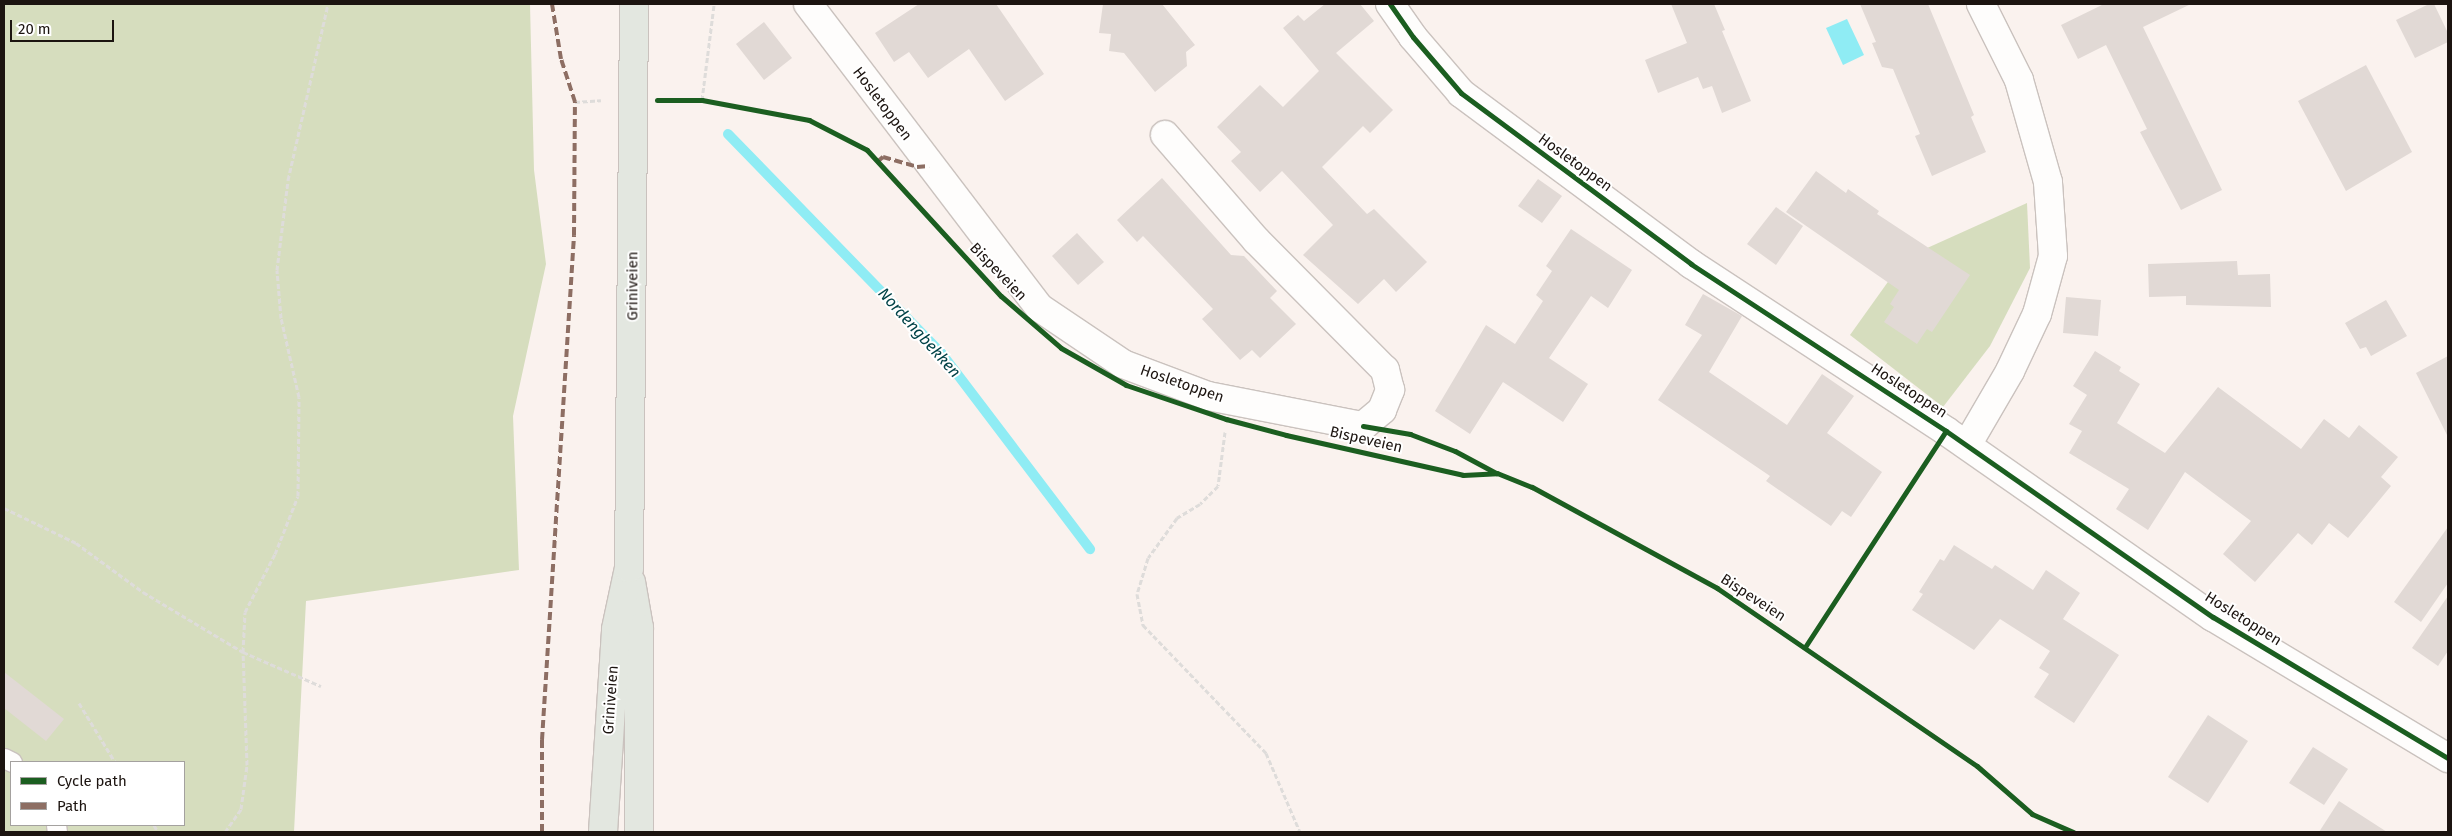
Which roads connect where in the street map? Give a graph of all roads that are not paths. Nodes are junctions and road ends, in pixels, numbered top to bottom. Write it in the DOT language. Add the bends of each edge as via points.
graph roads {
  1 [pos="634,4"];
  2 [pos="808,4"];
  3 [pos="1390,4"];
  4 [pos="1981,4"];
  5 [pos="1165,135"];
  6 [pos="1966,445"];
  7 [pos="629,568"];
  8 [pos="2448,758"];
  9 [pos="603,832"];
  10 [pos="638,832"];
  1 -- 7 [label="main road, Griniveien"];
  2 -- 5 [label="street, Hosletoppen" via="1040,308 1123,364 1208,396 1363,426 1382,410 1390,390 1386,370 1256,240"];
  3 -- 6 [label="street, Hosletoppen" via="1413,37 1461,93 1691,264"];
  4 -- 6 [label="street" via="2019,80 2048,182 2053,256 2037,314 2010,371"];
  6 -- 8 [label="street, Hosletoppen" via="2214,617"];
  7 -- 9 [label="main road, Griniveien" via="616,629"];
  7 -- 10 [label="main road, Griniveien" via="639,628"];
}
